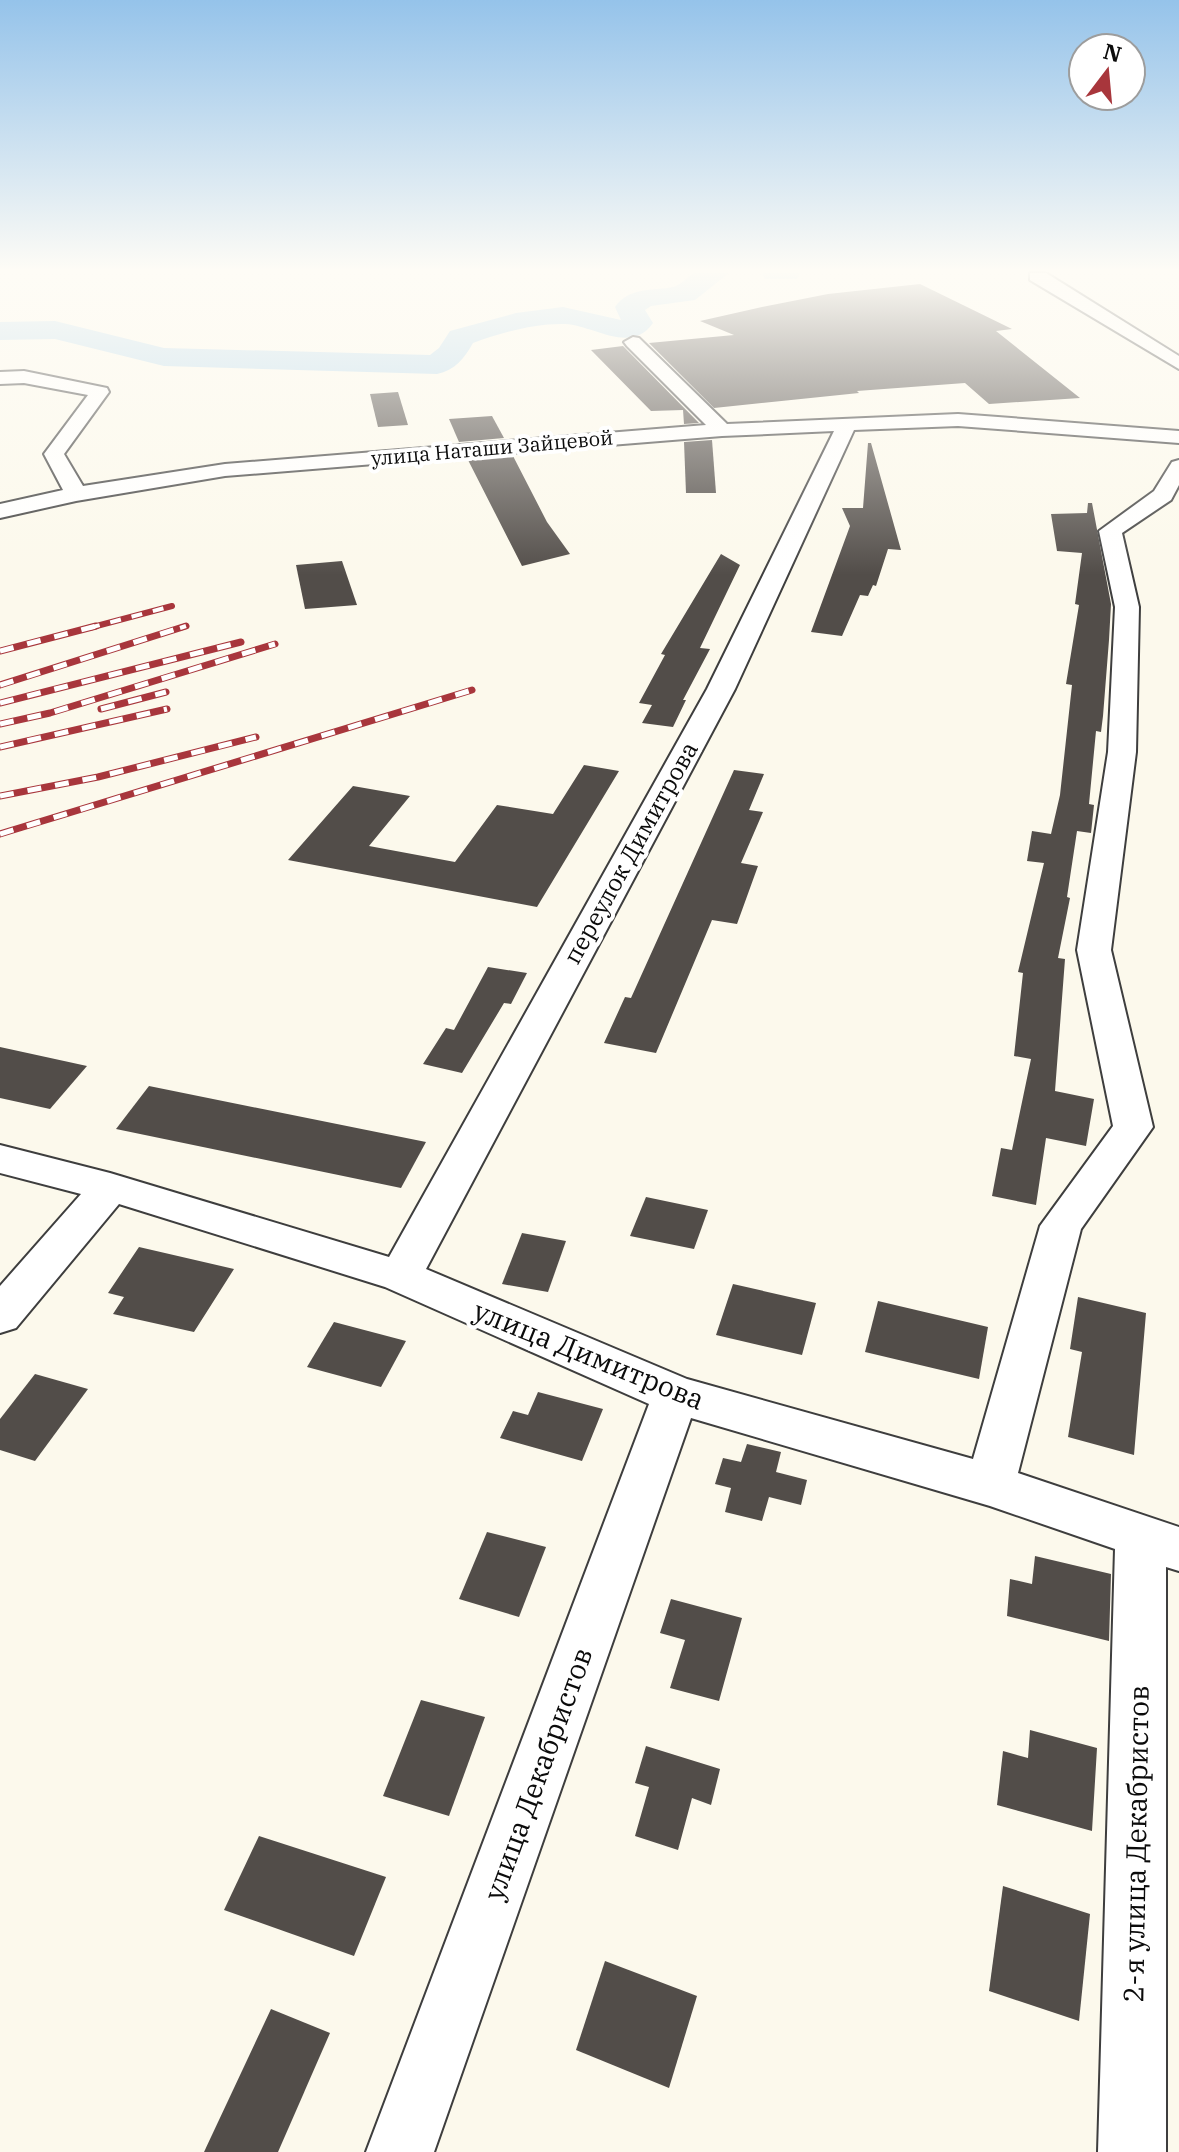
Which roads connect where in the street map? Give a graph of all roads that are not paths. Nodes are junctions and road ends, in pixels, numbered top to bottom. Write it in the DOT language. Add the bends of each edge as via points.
graph roads {
  1 [pos="665,373"];
  2 [pos="0,378"];
  3 [pos="848,423"];
  4 [pos="722,430"];
  5 [pos="1179,438"];
  6 [pos="1179,466"];
  7 [pos="76,494"];
  8 [pos="0,511"];
  9 [pos="0,1159"];
  10 [pos="110,1187"];
  11 [pos="400,1276"];
  12 [pos="0,1316"];
  13 [pos="676,1395"];
  14 [pos="990,1485"];
  15 [pos="1160,1542"];
  16 [pos="400,2152"];
  17 [pos="1132,2152"];
  1 -- 4 [label="street"];
  2 -- 7 [label="street" via="24,377 100,392 54,454"];
  3 -- 4 [label="street, улица Наташи Зайцевой"];
  3 -- 5 [label="street, улица Наташи Зайцевой" via="958,420"];
  3 -- 11 [label="street, переулок Димитрова" via="721,689"];
  4 -- 7 [label="street, улица Наташи Зайцевой" via="225,470"];
  6 -- 14 [label="street" via="1163,495 1110,531 1127,607 1123,737 1094,950 1133,1127 1061,1226"];
  7 -- 8 [label="street, улица Наташи Зайцевой"];
  9 -- 10 [label="street, улица Димитрова"];
  10 -- 11 [label="street, улица Димитрова"];
  10 -- 12 [label="street"];
  11 -- 13 [label="street, улица Димитрова"];
  13 -- 14 [label="street, улица Димитрова"];
  13 -- 16 [label="street, улица Декабристов"];
  14 -- 15 [label="street, улица Димитрова"];
  15 -- 17 [label="street, 2-я улица Декабристов"];
}
